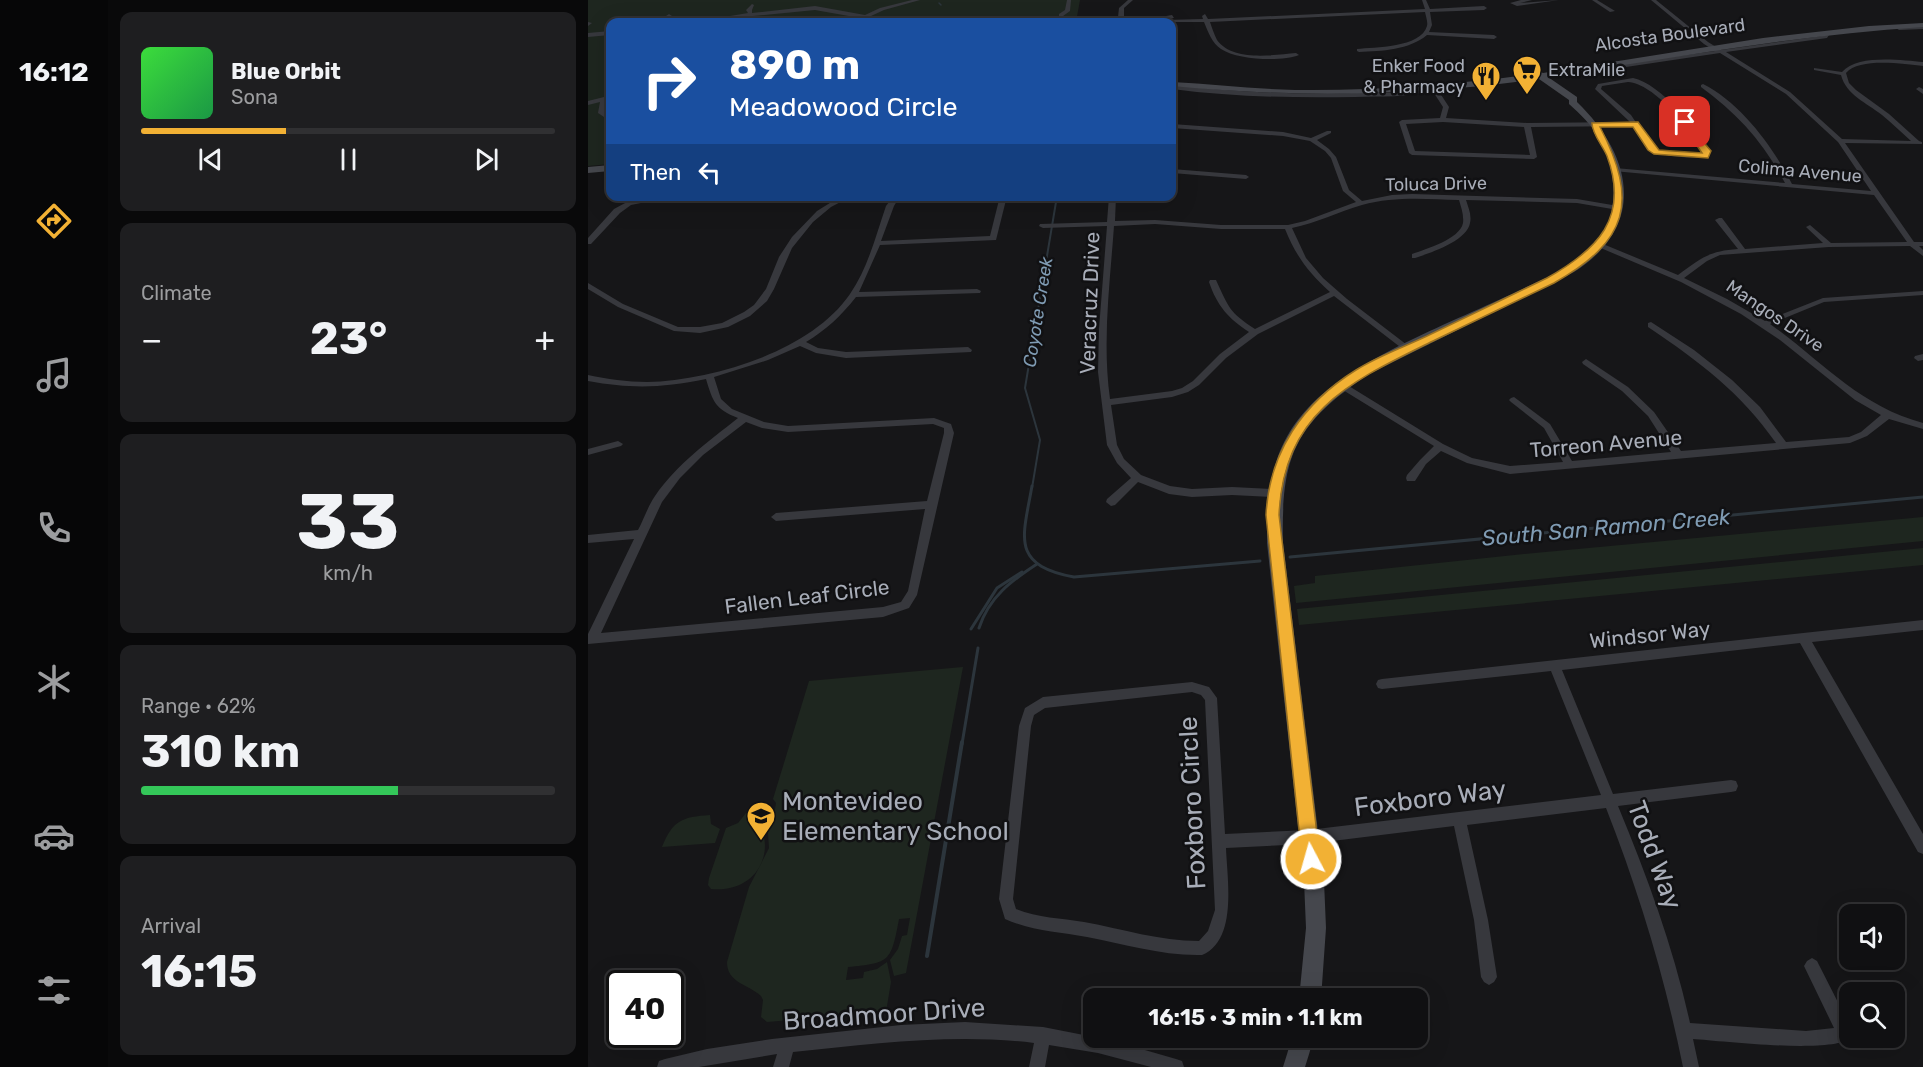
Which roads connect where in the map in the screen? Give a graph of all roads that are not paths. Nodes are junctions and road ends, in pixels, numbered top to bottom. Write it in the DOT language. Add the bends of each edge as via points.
graph roads {
  1 [pos="918,0"];
  2 [pos="1069,0"];
  3 [pos="1131,0"];
  4 [pos="1424,0"];
  5 [pos="1530,0"];
  6 [pos="1556,0"];
  7 [pos="1594,0"];
  8 [pos="1653,0"];
  9 [pos="800,1"];
  10 [pos="752,6"];
  11 [pos="1485,8"];
  12 [pos="798,9"];
  13 [pos="1427,10"];
  14 [pos="1612,10"];
  15 [pos="1352,14"];
  16 [pos="749,15"];
  17 [pos="1061,15"];
  18 [pos="866,17"];
  19 [pos="1276,17"];
  20 [pos="727,18"];
  21 [pos="751,18"];
  22 [pos="871,18"];
  23 [pos="1122,18"];
  24 [pos="1206,18"];
  25 [pos="1176,20"];
  26 [pos="1176,21"];
  27 [pos="1356,22"];
  28 [pos="1923,25"];
  29 [pos="1279,26"];
  30 [pos="606,33"];
  31 [pos="1426,33"];
  32 [pos="588,35"];
  33 [pos="1494,37"];
  34 [pos="1715,49"];
  35 [pos="1359,50"];
  36 [pos="1296,55"];
  37 [pos="1923,62"];
  38 [pos="1816,69"];
  39 [pos="1536,73"];
  40 [pos="1844,74"];
  41 [pos="1176,84"];
  42 [pos="1433,86"];
  43 [pos="1703,86"];
  44 [pos="606,98"];
  45 [pos="606,100"];
  46 [pos="588,103"];
  47 [pos="606,116"];
  48 [pos="1443,120"];
  49 [pos="1635,124"];
  50 [pos="1527,125"];
  51 [pos="1595,125"];
  52 [pos="1176,126"];
  53 [pos="1329,132"];
  54 [pos="1312,140"];
  55 [pos="1840,141"];
  56 [pos="1920,143"];
  57 [pos="606,168"];
  58 [pos="588,170"];
  59 [pos="1615,170"];
  60 [pos="1176,171"];
  61 [pos="606,174"];
  62 [pos="588,176"];
  63 [pos="1246,177"];
  64 [pos="1789,185"];
  65 [pos="1875,193"];
  66 [pos="1462,198"];
  67 [pos="640,201"];
  68 [pos="840,201"];
  69 [pos="893,201"];
  70 [pos="1003,201"];
  71 [pos="1113,201"];
  72 [pos="1361,203"];
  73 [pos="1618,208"];
  74 [pos="1719,220"];
  75 [pos="1111,223"];
  76 [pos="1043,226"];
  77 [pos="1288,227"];
  78 [pos="1810,227"];
  79 [pos="588,242"];
  80 [pos="876,243"];
  81 [pos="1912,244"];
  82 [pos="1923,244"];
  83 [pos="1829,245"];
  84 [pos="1600,246"];
  85 [pos="1743,251"];
  86 [pos="1923,254"];
  87 [pos="1415,256"];
  88 [pos="1680,277"];
  89 [pos="1213,282"];
  90 [pos="588,285"];
  91 [pos="977,291"];
  92 [pos="1335,293"];
  93 [pos="1923,293"];
  94 [pos="854,295"];
  95 [pos="1764,324"];
  96 [pos="1651,325"];
  97 [pos="1255,332"];
  98 [pos="799,342"];
  99 [pos="1407,348"];
  100 [pos="968,350"];
  101 [pos="1586,362"];
  102 [pos="710,376"];
  103 [pos="588,378"];
  104 [pos="1341,385"];
  105 [pos="1514,400"];
  106 [pos="1107,402"];
  107 [pos="1887,415"];
  108 [pos="743,419"];
  109 [pos="1923,426"];
  110 [pos="618,444"];
  111 [pos="1783,445"];
  112 [pos="1440,446"];
  113 [pos="588,452"];
  114 [pos="1679,456"];
  115 [pos="1570,466"];
  116 [pos="1137,478"];
  117 [pos="1411,478"];
  118 [pos="1274,493"];
  119 [pos="1111,502"];
  120 [pos="931,505"];
  121 [pos="776,517"];
  122 [pos="640,534"];
  123 [pos="588,538"];
  124 [pos="1923,625"];
  125 [pos="1803,638"];
  126 [pos="590,639"];
  127 [pos="1555,666"];
  128 [pos="1382,684"];
  129 [pos="1731,786"];
  130 [pos="1610,801"];
  131 [pos="1459,819"];
  132 [pos="1308,837"];
  133 [pos="1219,841"];
  134 [pos="1923,847"];
  135 [pos="1812,966"];
  136 [pos="1489,977"];
  137 [pos="1311,988"];
  138 [pos="1685,1031"];
  139 [pos="1043,1035"];
  140 [pos="787,1044"];
  141 [pos="1300,1048"];
  142 [pos="665,1067"];
  143 [pos="781,1067"];
  144 [pos="1037,1067"];
  145 [pos="1176,1067"];
  146 [pos="1294,1067"];
  147 [pos="1691,1067"];
  1 -- 18 [label="street"];
  2 -- 17 [label="street" via="1067,11"];
  3 -- 23 [label="street" via="1122,8"];
  4 -- 13 [label="street"];
  5 -- 6 [label="street" via="1512,3"];
  7 -- 14 [label="street"];
  8 -- 34 [label="street"];
  9 -- 12 [label="street"];
  10 -- 16 [label="street"];
  11 -- 13 [label="street"];
  12 -- 16 [label="street"];
  12 -- 18 [label="street" via="826,9"];
  13 -- 15 [label="street"];
  13 -- 24 [label="street" via="1347,9"];
  13 -- 31 [label="street" via="1430,26"];
  15 -- 19 [label="street"];
  15 -- 27 [label="street"];
  16 -- 20 [label="street"];
  16 -- 21 [label="street"];
  18 -- 22 [label="street"];
  19 -- 24 [label="street"];
  19 -- 29 [label="street"];
  24 -- 25 [label="street"];
  24 -- 26 [label="street"];
  24 -- 36 [label="street" via="1216,43 1230,51 1259,56"];
  28 -- 34 [label="main road, Alcosta Boulevard" via="1841,30"];
  30 -- 32 [label="street"];
  31 -- 33 [label="street"];
  31 -- 35 [label="street" via="1389,48"];
  34 -- 39 [label="main road, Alcosta Boulevard"];
  34 -- 39 [label="main road, Alcosta Boulevard"];
  34 -- 55 [label="street" via="1788,93"];
  37 -- 40 [label="street" via="1868,62 1848,68"];
  38 -- 40 [label="street"];
  39 -- 42 [label="main road, Alcosta Boulevard"];
  39 -- 51 [label="main road"];
  40 -- 56 [label="street" via="1850,89"];
  41 -- 42 [label="main road, Alcosta Boulevard" via="1279,92"];
  42 -- 48 [label="street" via="1446,107"];
  43 -- 64 [label="street" via="1756,130 1778,160"];
  44 -- 46 [label="street"];
  45 -- 47 [label="street" via="601,113"];
  48 -- 50 [label="street"];
  48 -- 50 [label="street" via="1402,122 1412,153 1534,157"];
  49 -- 49 [label="street" via="1597,86 1639,82 1685,122 1707,154 1657,152"];
  49 -- 51 [label="street"];
  50 -- 51 [label="street"];
  51 -- 59 [label="main road"];
  52 -- 54 [label="street" via="1283,134"];
  53 -- 54 [label="street"];
  54 -- 72 [label="street" via="1334,158 1346,190"];
  55 -- 56 [label="street"];
  55 -- 65 [label="street"];
  57 -- 58 [label="main road"];
  59 -- 64 [label="street, Colima Avenue"];
  59 -- 73 [label="main road"];
  60 -- 63 [label="street"];
  61 -- 62 [label="main road"];
  64 -- 65 [label="street, Colima Avenue"];
  65 -- 81 [label="street"];
  66 -- 72 [label="street, Toluca Drive" via="1392,196"];
  66 -- 73 [label="street, Toluca Drive" via="1577,201"];
  66 -- 87 [label="street" via="1468,222 1464,231"];
  67 -- 79 [label="street" via="617,211"];
  68 -- 90 [label="street" via="802,230 787,249 766,297 733,322 704,330 677,329 599,295"];
  69 -- 80 [label="street"];
  70 -- 80 [label="street" via="993,238"];
  71 -- 75 [label="street, Veracruz Drive"];
  72 -- 77 [label="street, Toluca Drive"];
  73 -- 84 [label="main road"];
  74 -- 85 [label="street"];
  75 -- 76 [label="street, Toluca Drive"];
  75 -- 77 [label="street, Toluca Drive"];
  75 -- 106 [label="street, Veracruz Drive" via="1102,372"];
  77 -- 92 [label="street" via="1309,267"];
  78 -- 83 [label="street"];
  80 -- 94 [label="street"];
  81 -- 82 [label="street"];
  81 -- 83 [label="street"];
  81 -- 86 [label="street"];
  83 -- 85 [label="street"];
  84 -- 88 [label="street, Mangos Drive"];
  84 -- 99 [label="main road" via="1573,268"];
  85 -- 88 [label="street" via="1704,259"];
  88 -- 95 [label="street, Mangos Drive"];
  89 -- 97 [label="street" via="1219,302 1229,316"];
  91 -- 94 [label="street"];
  92 -- 97 [label="street"];
  92 -- 99 [label="street"];
  93 -- 95 [label="street" via="1823,300"];
  94 -- 98 [label="street" via="837,314"];
  95 -- 107 [label="street, Mangos Drive" via="1856,398"];
  96 -- 111 [label="street" via="1726,379 1754,406"];
  97 -- 106 [label="street" via="1185,390"];
  98 -- 100 [label="street" via="823,352 846,355"];
  98 -- 102 [label="street" via="748,365"];
  99 -- 104 [label="main road"];
  101 -- 114 [label="street" via="1625,389 1651,414"];
  102 -- 103 [label="street" via="654,384 616,384"];
  102 -- 108 [label="street, Fallen Leaf Circle" via="717,400"];
  104 -- 112 [label="street, Torreon Avenue"];
  104 -- 118 [label="main road" via="1307,418 1292,440"];
  105 -- 115 [label="street" via="1547,426"];
  106 -- 116 [label="street, Veracruz Drive" via="1112,444 1120,461"];
  107 -- 109 [label="street, Mangos Drive"];
  107 -- 111 [label="street, Torreon Avenue" via="1850,440"];
  108 -- 120 [label="street, Fallen Leaf Circle" via="788,429 942,423 948,426 949,433"];
  108 -- 122 [label="street" via="677,475"];
  110 -- 113 [label="street"];
  111 -- 114 [label="street, Torreon Avenue"];
  112 -- 115 [label="street, Torreon Avenue" via="1470,461 1510,470"];
  112 -- 117 [label="street"];
  114 -- 115 [label="street, Torreon Avenue"];
  116 -- 118 [label="street, Veracruz Drive" via="1169,490 1192,493"];
  116 -- 119 [label="street"];
  118 -- 132 [label="main road" via="1272,515"];
  120 -- 121 [label="street"];
  120 -- 126 [label="street, Fallen Leaf Circle" via="913,592 905,605 895,610"];
  122 -- 123 [label="street"];
  122 -- 126 [label="street"];
  124 -- 125 [label="street, Windsor Way"];
  125 -- 127 [label="street, Windsor Way"];
  125 -- 134 [label="street"];
  127 -- 128 [label="street, Windsor Way"];
  127 -- 130 [label="street, Todd Way"];
  129 -- 130 [label="street, Foxboro Way"];
  130 -- 131 [label="street, Foxboro Way"];
  130 -- 138 [label="street, Todd Way" via="1651,908"];
  131 -- 132 [label="street, Foxboro Way"];
  131 -- 136 [label="street"];
  132 -- 133 [label="street, Foxboro Way"];
  132 -- 137 [label="main road" via="1316,928"];
  133 -- 133 [label="street, Foxboro Circle" via="1211,698 1205,691 1192,687 1043,703 1029,712 1006,899 1010,914 1022,920 1177,949 1202,948 1214,935 1222,910"];
  135 -- 138 [label="street" via="1845,1034 1806,1039"];
  138 -- 147 [label="street, Todd Way"];
  139 -- 140 [label="street, Broadmoor Drive" via="925,1031"];
  139 -- 144 [label="street"];
  139 -- 145 [label="street, Broadmoor Drive"];
  140 -- 142 [label="street, Broadmoor Drive"];
  140 -- 143 [label="street"];
  141 -- 146 [label="main road"];
}
